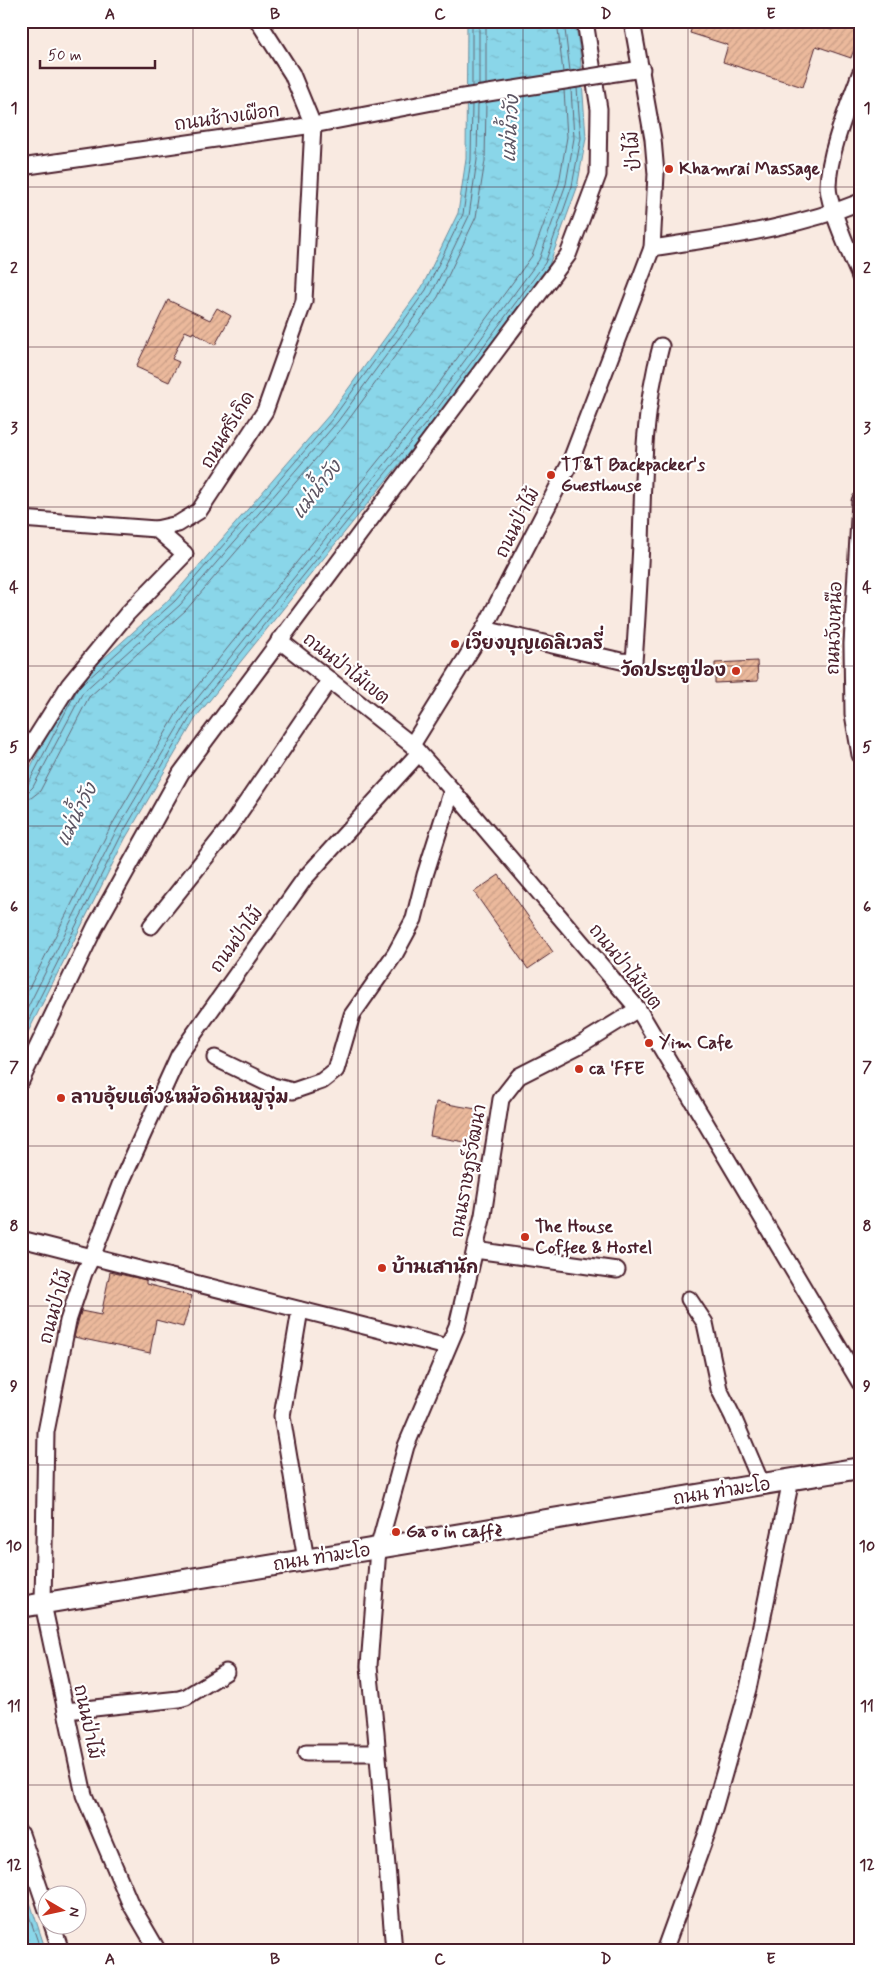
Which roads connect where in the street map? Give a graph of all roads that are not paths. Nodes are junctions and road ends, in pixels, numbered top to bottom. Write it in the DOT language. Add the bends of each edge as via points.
graph roads {
  1 [pos="258,21"];
  2 [pos="585,21"];
  3 [pos="632,21"];
  4 [pos="642,69"];
  5 [pos="860,74"];
  6 [pos="313,125"];
  7 [pos="21,167"];
  8 [pos="860,202"];
  9 [pos="835,213"];
  10 [pos="652,248"];
  11 [pos="860,277"];
  12 [pos="661,346"];
  13 [pos="860,501"];
  14 [pos="21,519"];
  15 [pos="156,529"];
  16 [pos="484,629"];
  17 [pos="279,640"];
  18 [pos="330,680"];
  19 [pos="415,749"];
  20 [pos="860,755"];
  21 [pos="21,761"];
  22 [pos="452,790"];
  23 [pos="151,926"];
  24 [pos="638,1009"];
  25 [pos="215,1058"];
  26 [pos="21,1080"];
  27 [pos="21,1239"];
  28 [pos="475,1250"];
  29 [pos="92,1257"];
  30 [pos="617,1270"];
  31 [pos="689,1299"];
  32 [pos="300,1310"];
  33 [pos="447,1347"];
  34 [pos="860,1383"];
  35 [pos="860,1468"];
  36 [pos="791,1480"];
  37 [pos="762,1485"];
  38 [pos="378,1549"];
  39 [pos="306,1560"];
  40 [pos="42,1604"];
  41 [pos="21,1607"];
  42 [pos="226,1672"];
  43 [pos="66,1711"];
  44 [pos="377,1752"];
  45 [pos="306,1753"];
  46 [pos="21,1834"];
  47 [pos="38,1884"];
  48 [pos="55,1934"];
  49 [pos="665,1950"];
  50 [pos="61,1951"];
  51 [pos="158,1951"];
  52 [pos="394,1951"];
  1 -- 6 [label="street" via="292,74"];
  2 -- 17 [label="street" via="599,109 598,175 568,255"];
  3 -- 4 [label="street, ป่าไม้"];
  4 -- 6 [label="street, ถนนช้างเผือก, bridge" via="438,101"];
  4 -- 10 [label="street, ป่าไม้" via="656,174"];
  5 -- 9 [label="street" via="836,143 828,187"];
  6 -- 7 [label="street, ถนนช้างเผือก"];
  6 -- 15 [label="street, ถนนศรีเกิด" via="304,301 266,411 199,511 178,524"];
  8 -- 9 [label="street"];
  9 -- 10 [label="street" via="760,231"];
  9 -- 11 [label="street"];
  10 -- 16 [label="street, ถนนป่าไม้" via="569,465"];
  12 -- 16 [label="street" via="653,373 644,443 634,662"];
  13 -- 20 [label="street, ถนนวังเหนือ" via="852,644 853,714"];
  14 -- 15 [label="street, ถนนศรีเกิด"];
  15 -- 21 [label="street" via="185,554 127,614 69,685"];
  16 -- 19 [label="street, ถนนป่าไม้"];
  17 -- 18 [label="street, ถนนป่าไม้เขต"];
  17 -- 26 [label="street" via="181,773 95,927"];
  18 -- 19 [label="street, ถนนป่าไม้เขต"];
  18 -- 23 [label="street" via="230,828"];
  19 -- 22 [label="street, ถนนป่าไม้เขต"];
  19 -- 29 [label="street, ถนนป่าไม้" via="305,878 179,1055 120,1185"];
  22 -- 24 [label="street, ถนนป่าไม้เขต"];
  22 -- 25 [label="street" via="414,919 395,954 352,1015 336,1070 322,1081 293,1091 273,1086"];
  24 -- 28 [label="street, ถนนราษฎร์วัฒนา" via="578,1046 518,1076 501,1099"];
  24 -- 34 [label="street, ถนนป่าไม้เขต"];
  27 -- 29 [label="street"];
  28 -- 30 [label="street"];
  28 -- 33 [label="street, ถนนราษฎร์วัฒนา" via="457,1326"];
  29 -- 32 [label="street"];
  29 -- 40 [label="street, ถนนป่าไม้" via="68,1321 46,1432"];
  31 -- 37 [label="street" via="705,1323 718,1389"];
  32 -- 33 [label="street"];
  32 -- 39 [label="street" via="282,1416"];
  33 -- 38 [label="street, ถนนราษฎร์วัฒนา" via="406,1446"];
  35 -- 36 [label="street, ถนน ท่ามะโอ"];
  36 -- 37 [label="street, ถนน ท่ามะโอ"];
  36 -- 49 [label="street" via="748,1689 708,1830"];
  37 -- 38 [label="street, ถนน ท่ามะโอ"];
  38 -- 39 [label="street, ถนน ท่ามะโอ"];
  38 -- 44 [label="street, ถนนราษฎร์วัฒนา" via="369,1666"];
  39 -- 40 [label="street, ถนน ท่ามะโอ"];
  40 -- 41 [label="street, ถนน ท่ามะโอ"];
  40 -- 43 [label="street, ถนนป่าไม้"];
  42 -- 43 [label="street" via="179,1700"];
  43 -- 51 [label="street, ถนนป่าไม้" via="84,1795 130,1903"];
  44 -- 45 [label="street"];
  44 -- 52 [label="street, ถนนราษฎร์วัฒนา"];
  46 -- 47 [label="street"];
  48 -- 50 [label="street"];
}
